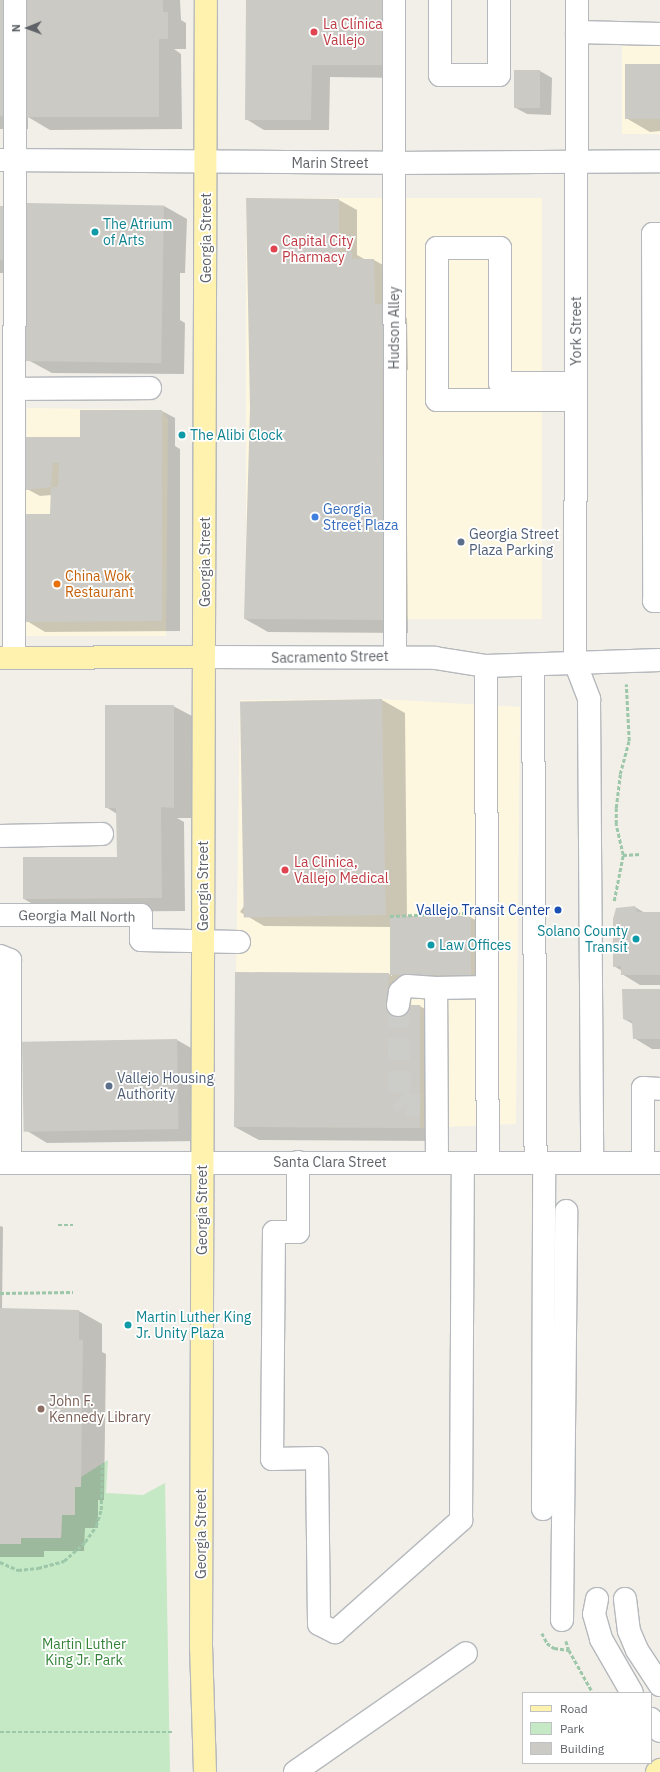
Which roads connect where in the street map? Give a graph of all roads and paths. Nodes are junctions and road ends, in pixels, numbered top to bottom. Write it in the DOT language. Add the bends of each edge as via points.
graph roads {
  1 [pos="16,0"];
  2 [pos="206,0"];
  3 [pos="394,0"];
  4 [pos="440,0"];
  5 [pos="499,0"];
  6 [pos="577,0"];
  7 [pos="577,32"];
  8 [pos="660,34"];
  9 [pos="8,160"];
  10 [pos="660,161"];
  11 [pos="205,162"];
  12 [pos="577,162"];
  13 [pos="394,163"];
  14 [pos="660,234"];
  15 [pos="15,388"];
  16 [pos="150,388"];
  17 [pos="576,392"];
  18 [pos="660,601"];
  19 [pos="395,656"];
  20 [pos="204,657"];
  21 [pos="7,658"];
  22 [pos="660,660"];
  23 [pos="575,662"];
  24 [pos="533,665"];
  25 [pos="486,666"];
  26 [pos="628,710"];
  27 [pos="102,834"];
  28 [pos="0,836"];
  29 [pos="640,854"];
  30 [pos="623,855"];
  31 [pos="614,902"];
  32 [pos="471,913"];
  33 [pos="0,914"];
  34 [pos="390,916"];
  35 [pos="203,942"];
  36 [pos="239,942"];
  37 [pos="0,956"];
  38 [pos="487,987"];
  39 [pos="436,988"];
  40 [pos="398,1005"];
  41 [pos="660,1089"];
  42 [pos="202,1161"];
  43 [pos="298,1162"];
  44 [pos="5,1163"];
  45 [pos="437,1163"];
  46 [pos="463,1163"];
  47 [pos="488,1163"];
  48 [pos="540,1163"];
  49 [pos="592,1163"];
  50 [pos="651,1163"];
  51 [pos="566,1211"];
  52 [pos="58,1225"];
  53 [pos="73,1226"];
  54 [pos="73,1292"];
  55 [pos="0,1294"];
  56 [pos="102,1464"];
  57 [pos="543,1509"];
  58 [pos="0,1562"];
  59 [pos="597,1599"];
  60 [pos="624,1599"];
  61 [pos="562,1620"];
  62 [pos="541,1630"];
  63 [pos="466,1653"];
  64 [pos="660,1685"];
  65 [pos="591,1692"];
  66 [pos="631,1692"];
  67 [pos="652,1720"];
  68 [pos="660,1731"];
  69 [pos="0,1732"];
  70 [pos="172,1732"];
  71 [pos="660,1770"];
  72 [pos="205,1772"];
  73 [pos="295,1772"];
  74 [pos="657,1772"];
  1 -- 9 [label="street"];
  2 -- 11 [label="main road, Georgia Street"];
  3 -- 13 [label="street, Hudson Alley"];
  4 -- 5 [label="street" via="440,75 499,75"];
  6 -- 7 [label="street, York Street"];
  7 -- 8 [label="street"];
  7 -- 12 [label="street, York Street"];
  9 -- 11 [label="street, Marin Street"];
  9 -- 15 [label="street"];
  10 -- 12 [label="street, Marin Street"];
  11 -- 13 [label="street, Marin Street"];
  11 -- 20 [label="main road, Georgia Street"];
  12 -- 13 [label="street, Marin Street"];
  12 -- 17 [label="street, York Street"];
  13 -- 19 [label="street, Hudson Alley"];
  14 -- 18 [label="street" via="653,234 654,601"];
  15 -- 16 [label="street"];
  15 -- 21 [label="street"];
  17 -- 17 [label="street" via="500,383 500,248 437,248 437,400"];
  17 -- 23 [label="street, York Street"];
  19 -- 20 [label="street, Sacramento Street"];
  19 -- 25 [label="street, Sacramento Street" via="435,658"];
  20 -- 21 [label="main road, Sacramento Street"];
  20 -- 35 [label="main road, Georgia Street"];
  22 -- 23 [label="street, Sacramento Street"];
  23 -- 24 [label="street, Sacramento Street"];
  23 -- 49 [label="street" via="589,699"];
  24 -- 25 [label="street, Sacramento Street"];
  24 -- 48 [label="street"];
  25 -- 38 [label="street"];
  26 -- 30 [label="path" via="629,741 620,774 616,808 616,824"];
  27 -- 28 [label="street"];
  29 -- 30 [label="path"];
  30 -- 31 [label="path"];
  32 -- 34 [label="path"];
  33 -- 35 [label="street, Georgia Mall North" via="141,915 141,940"];
  35 -- 36 [label="street"];
  35 -- 42 [label="main road, Georgia Street"];
  37 -- 44 [label="street" via="10,960"];
  38 -- 39 [label="street"];
  38 -- 47 [label="street"];
  39 -- 40 [label="street" via="407,986 400,992"];
  39 -- 45 [label="street" via="429,1106"];
  41 -- 50 [label="street" via="643,1088"];
  42 -- 43 [label="street, Santa Clara Street"];
  42 -- 44 [label="street, Santa Clara Street"];
  42 -- 72 [label="main road, Georgia Street" via="201,1647"];
  43 -- 45 [label="street, Santa Clara Street"];
  43 -- 46 [label="street" via="298,1232 274,1232 272,1459 317,1458 319,1624 335,1632 461,1520"];
  45 -- 46 [label="street, Santa Clara Street"];
  46 -- 47 [label="street, Santa Clara Street"];
  47 -- 48 [label="street, Santa Clara Street"];
  48 -- 49 [label="street, Santa Clara Street"];
  48 -- 57 [label="street"];
  49 -- 50 [label="street, Santa Clara Street"];
  51 -- 61 [label="street"];
  52 -- 53 [label="path"];
  54 -- 55 [label="path"];
  56 -- 58 [label="path" via="101,1510 96,1526 85,1542 64,1561 38,1568 18,1570"];
  59 -- 66 [label="street" via="594,1614 601,1639"];
  60 -- 64 [label="street" via="628,1631"];
  62 -- 65 [label="path" via="547,1643 554,1648 568,1650"];
  63 -- 73 [label="street"];
  67 -- 68 [label="street"];
  69 -- 70 [label="path"];
  71 -- 74 [label="main road"];
}
